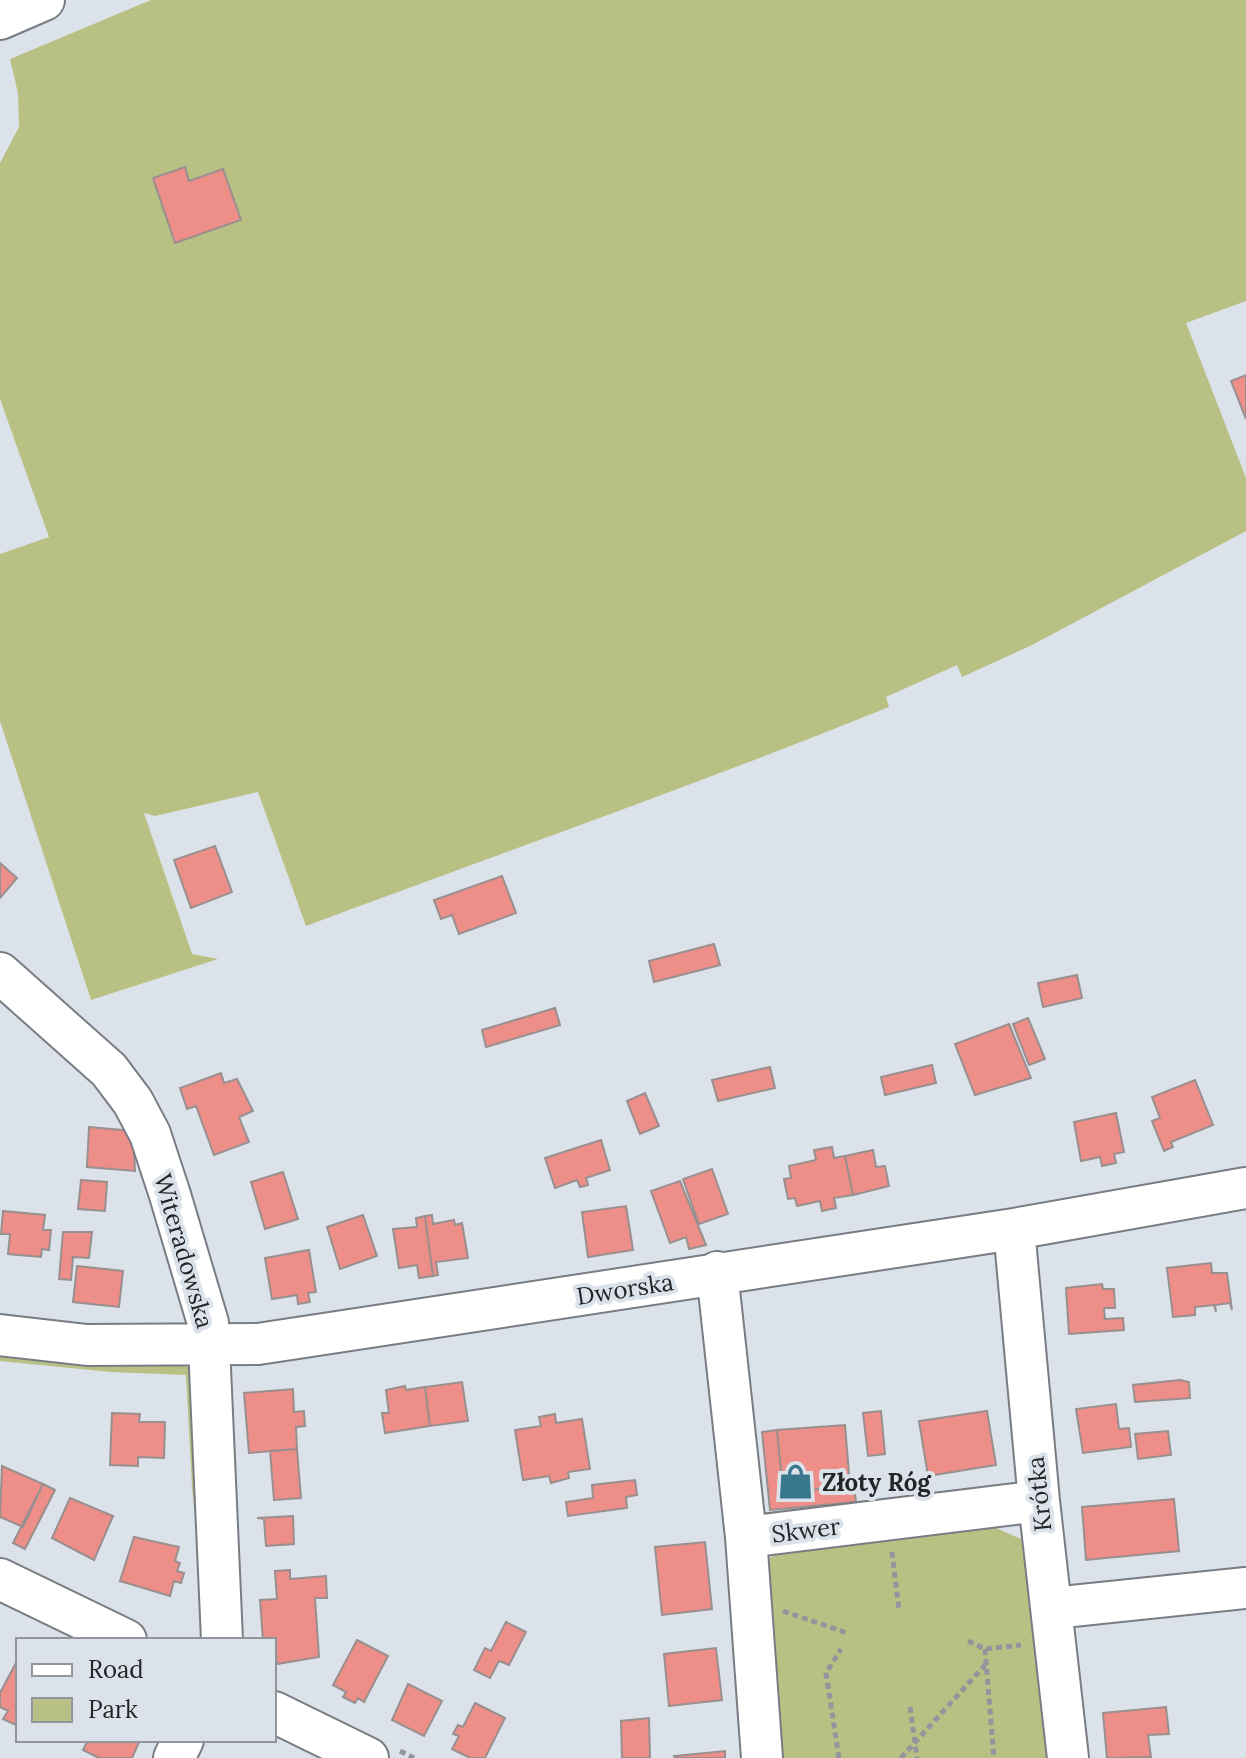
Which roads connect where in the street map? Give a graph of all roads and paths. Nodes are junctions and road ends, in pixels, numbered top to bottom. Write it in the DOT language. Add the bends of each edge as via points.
graph roads {
  1 [pos="44,0"];
  2 [pos="1,15"];
  3 [pos="0,973"];
  4 [pos="1246,1188"];
  5 [pos="1014,1229"];
  6 [pos="717,1272"];
  7 [pos="0,1335"];
  8 [pos="209,1347"];
  9 [pos="1039,1501"];
  10 [pos="889,1519"];
  11 [pos="746,1537"];
  12 [pos="0,1579"];
  13 [pos="1246,1588"];
  14 [pos="750,1599"];
  15 [pos="899,1610"];
  16 [pos="1054,1624"];
  17 [pos="847,1633"];
  18 [pos="122,1638"];
  19 [pos="222,1638"];
  20 [pos="968,1641"];
  21 [pos="841,1649"];
  22 [pos="985,1649"];
  23 [pos="986,1664"];
  24 [pos="910,1707"];
  25 [pos="276,1713"];
  26 [pos="915,1743"];
  27 [pos="368,1758"];
  28 [pos="762,1758"];
  29 [pos="839,1758"];
  30 [pos="901,1758"];
  31 [pos="917,1758"];
  32 [pos="994,1758"];
  33 [pos="1068,1758"];
  1 -- 2 [label="street"];
  3 -- 8 [label="street, Witeradowska" via="109,1070 133,1102 170,1195 208,1323"];
  4 -- 5 [label="street, Dworska"];
  5 -- 6 [label="street, Dworska"];
  5 -- 9 [label="street, Krótka"];
  6 -- 8 [label="street, Dworska" via="377,1328"];
  6 -- 11 [label="street"];
  7 -- 8 [label="street, Dworska" via="87,1345"];
  8 -- 19 [label="street, Witeradowska"];
  9 -- 10 [label="street, Skwer"];
  9 -- 16 [label="street, Krótka"];
  10 -- 11 [label="street, Skwer"];
  10 -- 15 [label="path"];
  11 -- 14 [label="street, Skwer"];
  12 -- 18 [label="street"];
  13 -- 16 [label="street"];
  14 -- 17 [label="path"];
  14 -- 28 [label="street, Skwer"];
  16 -- 22 [label="path"];
  16 -- 33 [label="street, Krótka"];
  20 -- 22 [label="path"];
  21 -- 29 [label="path" via="826,1673"];
  22 -- 23 [label="path"];
  23 -- 26 [label="path"];
  23 -- 32 [label="path"];
  24 -- 26 [label="path"];
  25 -- 27 [label="street"];
  26 -- 30 [label="path"];
  26 -- 31 [label="path"];
}
